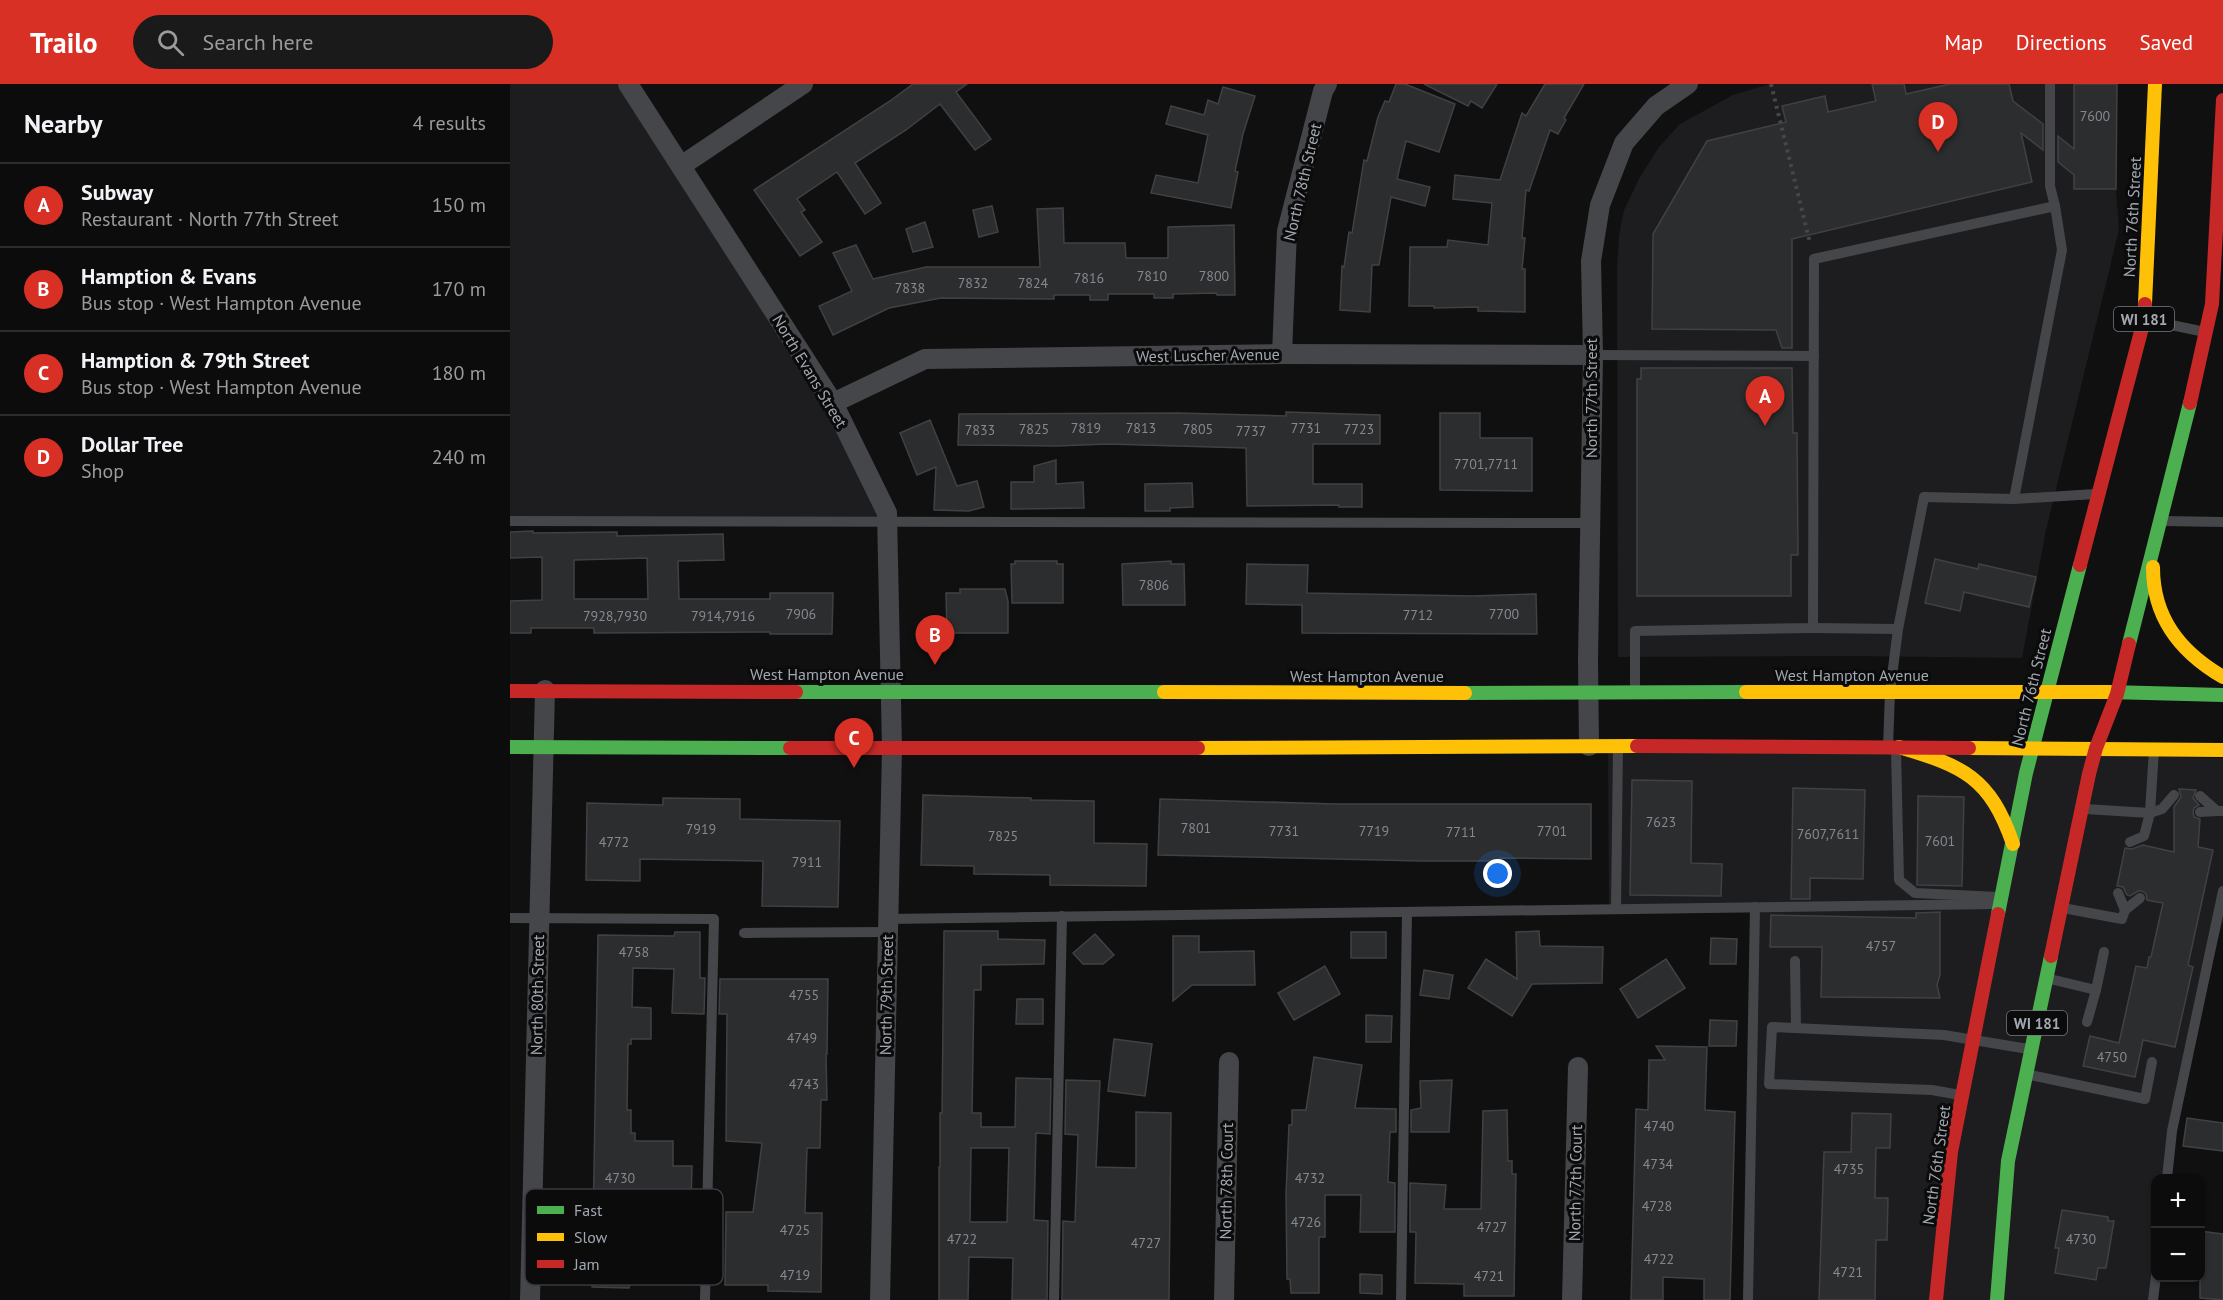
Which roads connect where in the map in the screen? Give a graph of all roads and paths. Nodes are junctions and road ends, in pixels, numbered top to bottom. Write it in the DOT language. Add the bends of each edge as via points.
graph roads {
  1 [pos="628,84"];
  2 [pos="803,84"];
  3 [pos="1327,84"];
  4 [pos="1688,84"];
  5 [pos="1771,84"];
  6 [pos="2050,84"];
  7 [pos="2155,84"];
  8 [pos="2223,100"];
  9 [pos="681,166"];
  10 [pos="2055,206"];
  11 [pos="1814,258"];
  12 [pos="2144,320"];
  13 [pos="2207,333"];
  14 [pos="1282,354"];
  15 [pos="1593,355"];
  16 [pos="1814,356"];
  17 [pos="833,403"];
  18 [pos="2099,494"];
  19 [pos="2014,499"];
  20 [pos="510,521"];
  21 [pos="2160,521"];
  22 [pos="2223,522"];
  23 [pos="887,523"];
  24 [pos="1590,523"];
  25 [pos="2154,543"];
  26 [pos="1813,628"];
  27 [pos="1898,629"];
  28 [pos="2223,677"];
  29 [pos="544,690"];
  30 [pos="510,691"];
  31 [pos="890,691"];
  32 [pos="2048,691"];
  33 [pos="1890,692"];
  34 [pos="1588,693"];
  35 [pos="1635,693"];
  36 [pos="2117,694"];
  37 [pos="2223,695"];
  38 [pos="1589,746"];
  39 [pos="1618,746"];
  40 [pos="510,747"];
  41 [pos="544,747"];
  42 [pos="1894,747"];
  43 [pos="2032,748"];
  44 [pos="2096,748"];
  45 [pos="892,749"];
  46 [pos="2154,749"];
  47 [pos="2223,750"];
  48 [pos="2174,795"];
  49 [pos="2200,796"];
  50 [pos="2162,808"];
  51 [pos="2082,809"];
  52 [pos="2220,811"];
  53 [pos="2174,812"];
  54 [pos="2150,813"];
  55 [pos="2200,813"];
  56 [pos="2144,836"];
  57 [pos="2130,842"];
  58 [pos="2013,844"];
  59 [pos="2150,846"];
  60 [pos="2118,893"];
  61 [pos="2223,895"];
  62 [pos="2140,898"];
  63 [pos="2002,901"];
  64 [pos="1755,907"];
  65 [pos="2061,908"];
  66 [pos="1616,909"];
  67 [pos="2124,910"];
  68 [pos="1407,912"];
  69 [pos="1062,916"];
  70 [pos="510,918"];
  71 [pos="539,918"];
  72 [pos="887,925"];
  73 [pos="744,933"];
  74 [pos="2104,952"];
  75 [pos="1795,961"];
  76 [pos="2046,978"];
  77 [pos="2096,990"];
  78 [pos="2087,1022"];
  79 [pos="1796,1027"];
  80 [pos="1974,1038"];
  81 [pos="2031,1049"];
  82 [pos="1229,1062"];
  83 [pos="2152,1062"];
  84 [pos="1578,1067"];
  85 [pos="2026,1075"];
  86 [pos="1963,1095"];
  87 [pos="2168,1174"];
  88 [pos="533,1189"];
  89 [pos="708,1189"];
  90 [pos="2155,1282"];
  91 [pos="530,1285"];
  92 [pos="705,1285"];
  93 [pos="530,1300"];
  94 [pos="705,1300"];
  95 [pos="880,1300"];
  96 [pos="1054,1300"];
  97 [pos="1224,1300"];
  98 [pos="1401,1300"];
  99 [pos="1572,1300"];
  100 [pos="1748,1300"];
  101 [pos="1936,1300"];
  102 [pos="1997,1300"];
  103 [pos="2153,1300"];
  1 -- 9 [label="street, North Evans Street"];
  2 -- 9 [label="street"];
  3 -- 14 [label="street, North 78th Street" via="1287,231"];
  4 -- 15 [label="street, North 77th Street" via="1656,106 1624,143 1600,205 1591,261"];
  5 -- 11 [label="path"];
  6 -- 10 [label="lane" via="2050,186"];
  7 -- 12 [label="main road, North 76th Street / WI 181"];
  8 -- 13 [label="main road, WI 181" via="2212,304"];
  9 -- 17 [label="street, North Evans Street"];
  10 -- 11 [label="lane"];
  10 -- 19 [label="lane" via="2062,250"];
  11 -- 16 [label="lane"];
  12 -- 13 [label="lane"];
  12 -- 18 [label="main road, North 76th Street / WI 181"];
  13 -- 21 [label="main road, WI 181"];
  14 -- 15 [label="street, West Luscher Avenue"];
  14 -- 17 [label="street, West Luscher Avenue" via="925,359"];
  15 -- 16 [label="lane"];
  15 -- 24 [label="street, North 77th Street"];
  16 -- 26 [label="lane"];
  17 -- 23 [label="street, North Evans Street" via="887,513"];
  18 -- 19 [label="lane"];
  18 -- 32 [label="main road, North 76th Street / WI 181"];
  19 -- 27 [label="lane" via="1924,497"];
  20 -- 23 [label="lane"];
  21 -- 22 [label="lane"];
  21 -- 25 [label="main road, WI 181"];
  23 -- 24 [label="lane"];
  23 -- 31 [label="street, North Evans Street"];
  24 -- 34 [label="street, North 77th Street"];
  25 -- 28 [label="main road" via="2154,592 2161,612 2185,647"];
  25 -- 36 [label="main road, WI 181"];
  26 -- 27 [label="lane"];
  26 -- 35 [label="lane" via="1635,631"];
  27 -- 33 [label="lane"];
  29 -- 30 [label="main road, West Hampton Avenue"];
  29 -- 31 [label="main road, West Hampton Avenue"];
  29 -- 41 [label="street, North 80th Street"];
  31 -- 34 [label="main road, West Hampton Avenue"];
  31 -- 45 [label="street, North 79th Street"];
  32 -- 33 [label="main road, West Hampton Avenue"];
  32 -- 36 [label="main road, West Hampton Avenue"];
  32 -- 43 [label="main road, North 76th Street / WI 181"];
  33 -- 35 [label="main road, West Hampton Avenue"];
  33 -- 42 [label="lane"];
  34 -- 35 [label="main road, West Hampton Avenue"];
  34 -- 38 [label="street, North 77th Street"];
  36 -- 37 [label="main road, West Hampton Avenue"];
  36 -- 44 [label="main road, WI 181"];
  38 -- 39 [label="main road"];
  38 -- 45 [label="main road"];
  39 -- 42 [label="main road"];
  39 -- 66 [label="lane"];
  40 -- 41 [label="main road"];
  41 -- 45 [label="main road"];
  41 -- 71 [label="street, North 80th Street"];
  42 -- 43 [label="main road"];
  42 -- 58 [label="main road" via="1939,759 1972,776 1993,801"];
  42 -- 63 [label="lane" via="1899,879 1915,893"];
  43 -- 44 [label="main road"];
  43 -- 58 [label="main road, North 76th Street / WI 181"];
  44 -- 46 [label="main road"];
  44 -- 51 [label="main road, WI 181"];
  45 -- 72 [label="street, North 79th Street"];
  46 -- 47 [label="main road"];
  46 -- 54 [label="lane"];
  48 -- 50 [label="lane"];
  49 -- 52 [label="lane"];
  50 -- 53 [label="lane"];
  50 -- 54 [label="lane"];
  51 -- 54 [label="lane"];
  51 -- 65 [label="main road, WI 181"];
  52 -- 55 [label="lane"];
  54 -- 56 [label="lane"];
  56 -- 57 [label="lane"];
  56 -- 59 [label="lane"];
  58 -- 63 [label="main road, North 76th Street / WI 181"];
  60 -- 67 [label="lane"];
  61 -- 87 [label="lane" via="2172,1131"];
  62 -- 67 [label="lane"];
  63 -- 64 [label="lane"];
  63 -- 80 [label="main road, North 76th Street / WI 181"];
  64 -- 66 [label="lane"];
  64 -- 100 [label="lane"];
  65 -- 67 [label="lane" via="2122,919"];
  65 -- 76 [label="main road, WI 181"];
  66 -- 68 [label="lane"];
  68 -- 69 [label="lane"];
  68 -- 98 [label="lane"];
  69 -- 72 [label="lane"];
  69 -- 96 [label="lane"];
  70 -- 71 [label="lane"];
  71 -- 88 [label="street, North 80th Street"];
  71 -- 89 [label="lane" via="714,919"];
  72 -- 73 [label="lane"];
  72 -- 95 [label="street, North 79th Street"];
  74 -- 77 [label="lane"];
  75 -- 79 [label="lane"];
  76 -- 77 [label="lane"];
  76 -- 81 [label="main road, WI 181"];
  77 -- 78 [label="lane"];
  79 -- 80 [label="lane"];
  79 -- 86 [label="lane" via="1772,1027 1769,1084 1932,1090"];
  80 -- 81 [label="lane"];
  80 -- 86 [label="main road, North 76th Street / WI 181"];
  81 -- 85 [label="main road, WI 181"];
  82 -- 97 [label="street, North 78th Court"];
  83 -- 85 [label="lane" via="2145,1099"];
  84 -- 99 [label="street, North 77th Court"];
  85 -- 102 [label="main road, WI 181" via="2008,1161"];
  86 -- 101 [label="main road, North 76th Street / WI 181" via="1952,1152"];
  90 -- 103 [label="lane"];
  91 -- 93 [label="street, North 80th Street"];
  92 -- 94 [label="lane"];
}
